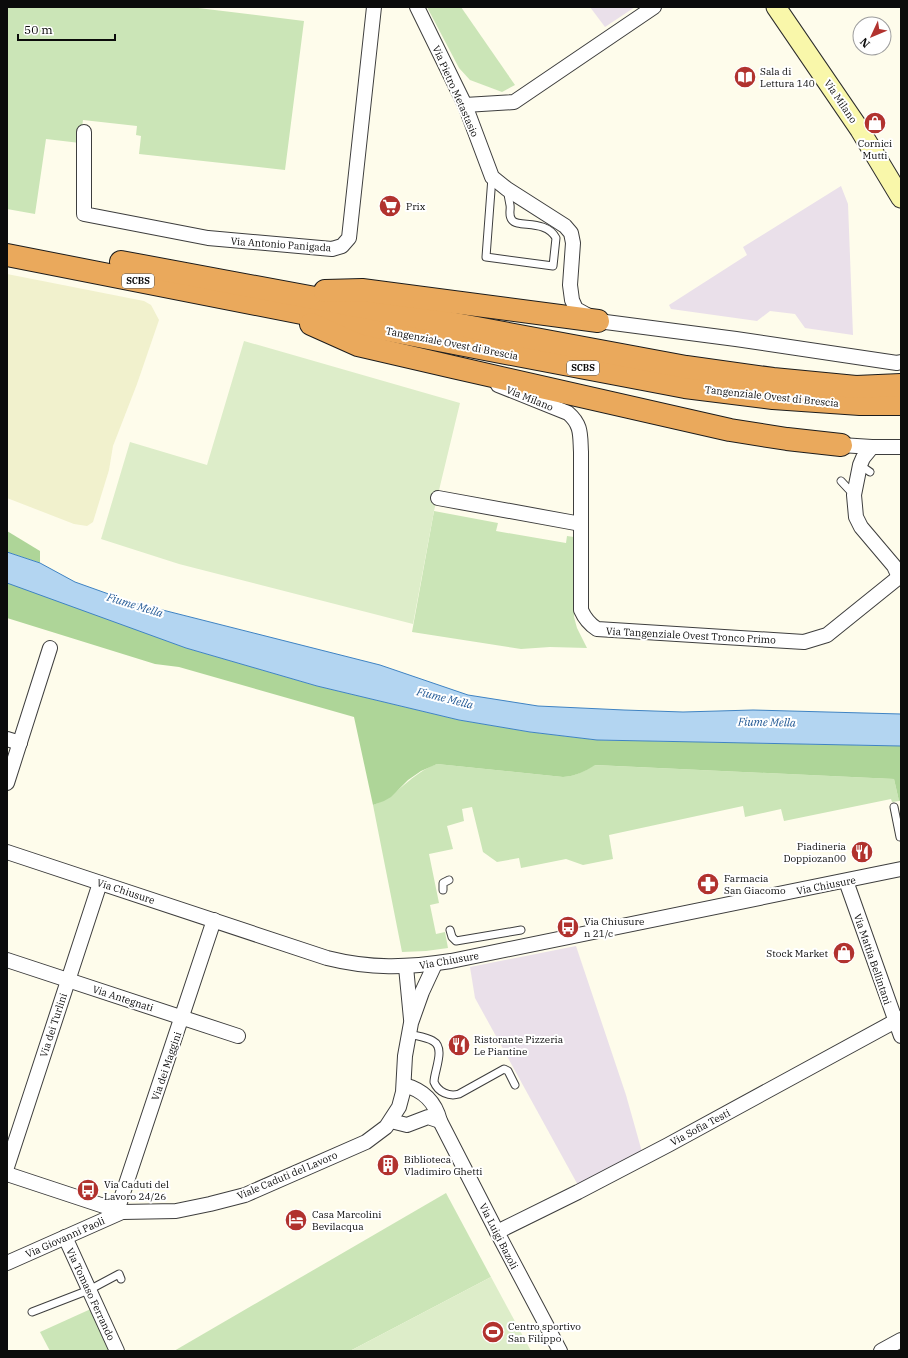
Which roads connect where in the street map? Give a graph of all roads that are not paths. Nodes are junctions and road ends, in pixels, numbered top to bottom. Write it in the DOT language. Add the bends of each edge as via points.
graph roads {
  1 [pos="374,7"];
  2 [pos="418,7"];
  3 [pos="654,7"];
  4 [pos="776,7"];
  5 [pos="465,105"];
  6 [pos="84,132"];
  7 [pos="492,177"];
  8 [pos="507,189"];
  9 [pos="901,198"];
  10 [pos="7,240"];
  11 [pos="7,255"];
  12 [pos="272,299"];
  13 [pos="598,321"];
  14 [pos="901,362"];
  15 [pos="453,367"];
  16 [pos="901,386"];
  17 [pos="901,404"];
  18 [pos="841,445"];
  19 [pos="872,447"];
  20 [pos="901,447"];
  21 [pos="581,452"];
  22 [pos="865,469"];
  23 [pos="842,481"];
  24 [pos="438,498"];
  25 [pos="856,501"];
  26 [pos="581,524"];
  27 [pos="900,578"];
  28 [pos="50,648"];
  29 [pos="13,741"];
  30 [pos="7,783"];
  31 [pos="894,807"];
  32 [pos="900,837"];
  33 [pos="7,852"];
  34 [pos="901,869"];
  35 [pos="449,880"];
  36 [pos="846,881"];
  37 [pos="100,883"];
  38 [pos="443,890"];
  39 [pos="214,920"];
  40 [pos="450,930"];
  41 [pos="521,930"];
  42 [pos="7,960"];
  43 [pos="435,964"];
  44 [pos="406,967"];
  45 [pos="68,980"];
  46 [pos="182,1018"];
  47 [pos="898,1020"];
  48 [pos="410,1028"];
  49 [pos="238,1036"];
  50 [pos="901,1036"];
  51 [pos="404,1085"];
  52 [pos="516,1085"];
  53 [pos="434,1094"];
  54 [pos="391,1121"];
  55 [pos="440,1121"];
  56 [pos="7,1167"];
  57 [pos="7,1174"];
  58 [pos="120,1211"];
  59 [pos="497,1232"];
  60 [pos="65,1237"];
  61 [pos="7,1262"];
  62 [pos="121,1279"];
  63 [pos="89,1290"];
  64 [pos="32,1312"];
  65 [pos="901,1340"];
  66 [pos="117,1351"];
  67 [pos="560,1351"];
  68 [pos="881,1351"];
  1 -- 6 [label="street, Via Antonio Panigada" via="349,238 342,246 332,249 208,238 84,214"];
  2 -- 5 [label="street, Via Pietro Metastasio"];
  3 -- 5 [label="street" via="514,102"];
  4 -- 9 [label="main road, Via Milano" via="860,130"];
  5 -- 7 [label="street, Via Pietro Metastasio"];
  7 -- 8 [label="street"];
  7 -- 8 [label="lane" via="486,257 553,266 556,238 554,234 542,227 514,223 510,215"];
  8 -- 13 [label="street" via="572,233 572,300 576,309"];
  10 -- 12 [label="highway, Tangenziale Ovest di Brescia / SCBS"];
  11 -- 12 [label="highway, Tangenziale Ovest di Brescia / SCBS"];
  12 -- 13 [label="highway" via="362,290"];
  12 -- 15 [label="highway" via="358,345"];
  12 -- 16 [label="highway, Tangenziale Ovest di Brescia / SCBS" via="686,368 773,380 856,387"];
  12 -- 17 [label="highway, Tangenziale Ovest di Brescia / SCBS" via="686,387 773,398"];
  13 -- 14 [label="street"];
  15 -- 18 [label="highway" via="730,430"];
  15 -- 21 [label="street, Via Milano" via="568,414 575,419 579,427"];
  18 -- 19 [label="street"];
  18 -- 22 [label="street"];
  19 -- 20 [label="street"];
  19 -- 22 [label="street" via="863,458"];
  21 -- 26 [label="street, Via Tangenziale Ovest Tronco Primo"];
  22 -- 25 [label="street"];
  23 -- 25 [label="lane"];
  24 -- 26 [label="street"];
  25 -- 27 [label="street" via="856,517 861,527 894,566"];
  26 -- 27 [label="street, Via Tangenziale Ovest Tronco Primo" via="581,610 590,624 597,629 804,642 827,635"];
  28 -- 29 [label="street"];
  29 -- 30 [label="street"];
  31 -- 32 [label="lane"];
  33 -- 37 [label="street, Via Chiusure"];
  34 -- 36 [label="street, Via Chiusure"];
  35 -- 38 [label="lane" via="443,883"];
  36 -- 43 [label="street, Via Chiusure"];
  36 -- 47 [label="street, Via Mattia Bellintani"];
  37 -- 39 [label="street, Via Chiusure"];
  37 -- 45 [label="street, Via dei Turlini"];
  39 -- 44 [label="street, Via Chiusure" via="342,962 374,967"];
  39 -- 46 [label="street, Via dei Maggini"];
  40 -- 41 [label="lane" via="454,940 458,941"];
  42 -- 45 [label="street, Via Antegnati"];
  43 -- 44 [label="street, Via Chiusure"];
  43 -- 48 [label="street, Viale Caduti del Lavoro"];
  44 -- 48 [label="street, Viale Caduti del Lavoro"];
  45 -- 46 [label="street, Via Antegnati"];
  45 -- 56 [label="street, Via dei Turlini"];
  46 -- 49 [label="street, Via Antegnati"];
  46 -- 58 [label="street, Via dei Maggini"];
  47 -- 50 [label="street, Via Mattia Bellintani"];
  47 -- 59 [label="street, Via Sofia Testi" via="668,1145"];
  48 -- 51 [label="street, Viale Caduti del Lavoro"];
  48 -- 53 [label="lane" via="438,1045"];
  51 -- 53 [label="street, Via Luigi Bazoli"];
  51 -- 54 [label="street, Viale Caduti del Lavoro" via="399,1107"];
  52 -- 53 [label="lane" via="504,1069 456,1095"];
  53 -- 55 [label="street, Via Luigi Bazoli"];
  54 -- 55 [label="street" via="404,1125 428,1117"];
  54 -- 58 [label="street, Viale Caduti del Lavoro" via="380,1133 366,1142 245,1195 176,1210"];
  55 -- 59 [label="street, Via Luigi Bazoli"];
  57 -- 58 [label="street, Viale Caduti del Lavoro"];
  58 -- 60 [label="street, Via Giovanni Paoli"];
  59 -- 67 [label="street, Via Luigi Bazoli"];
  60 -- 61 [label="street, Via Giovanni Paoli"];
  60 -- 63 [label="street, Via Tomaso Ferrando"];
  62 -- 63 [label="lane" via="118,1274"];
  63 -- 64 [label="lane"];
  63 -- 66 [label="street, Via Tomaso Ferrando"];
  65 -- 68 [label="street"];
}
